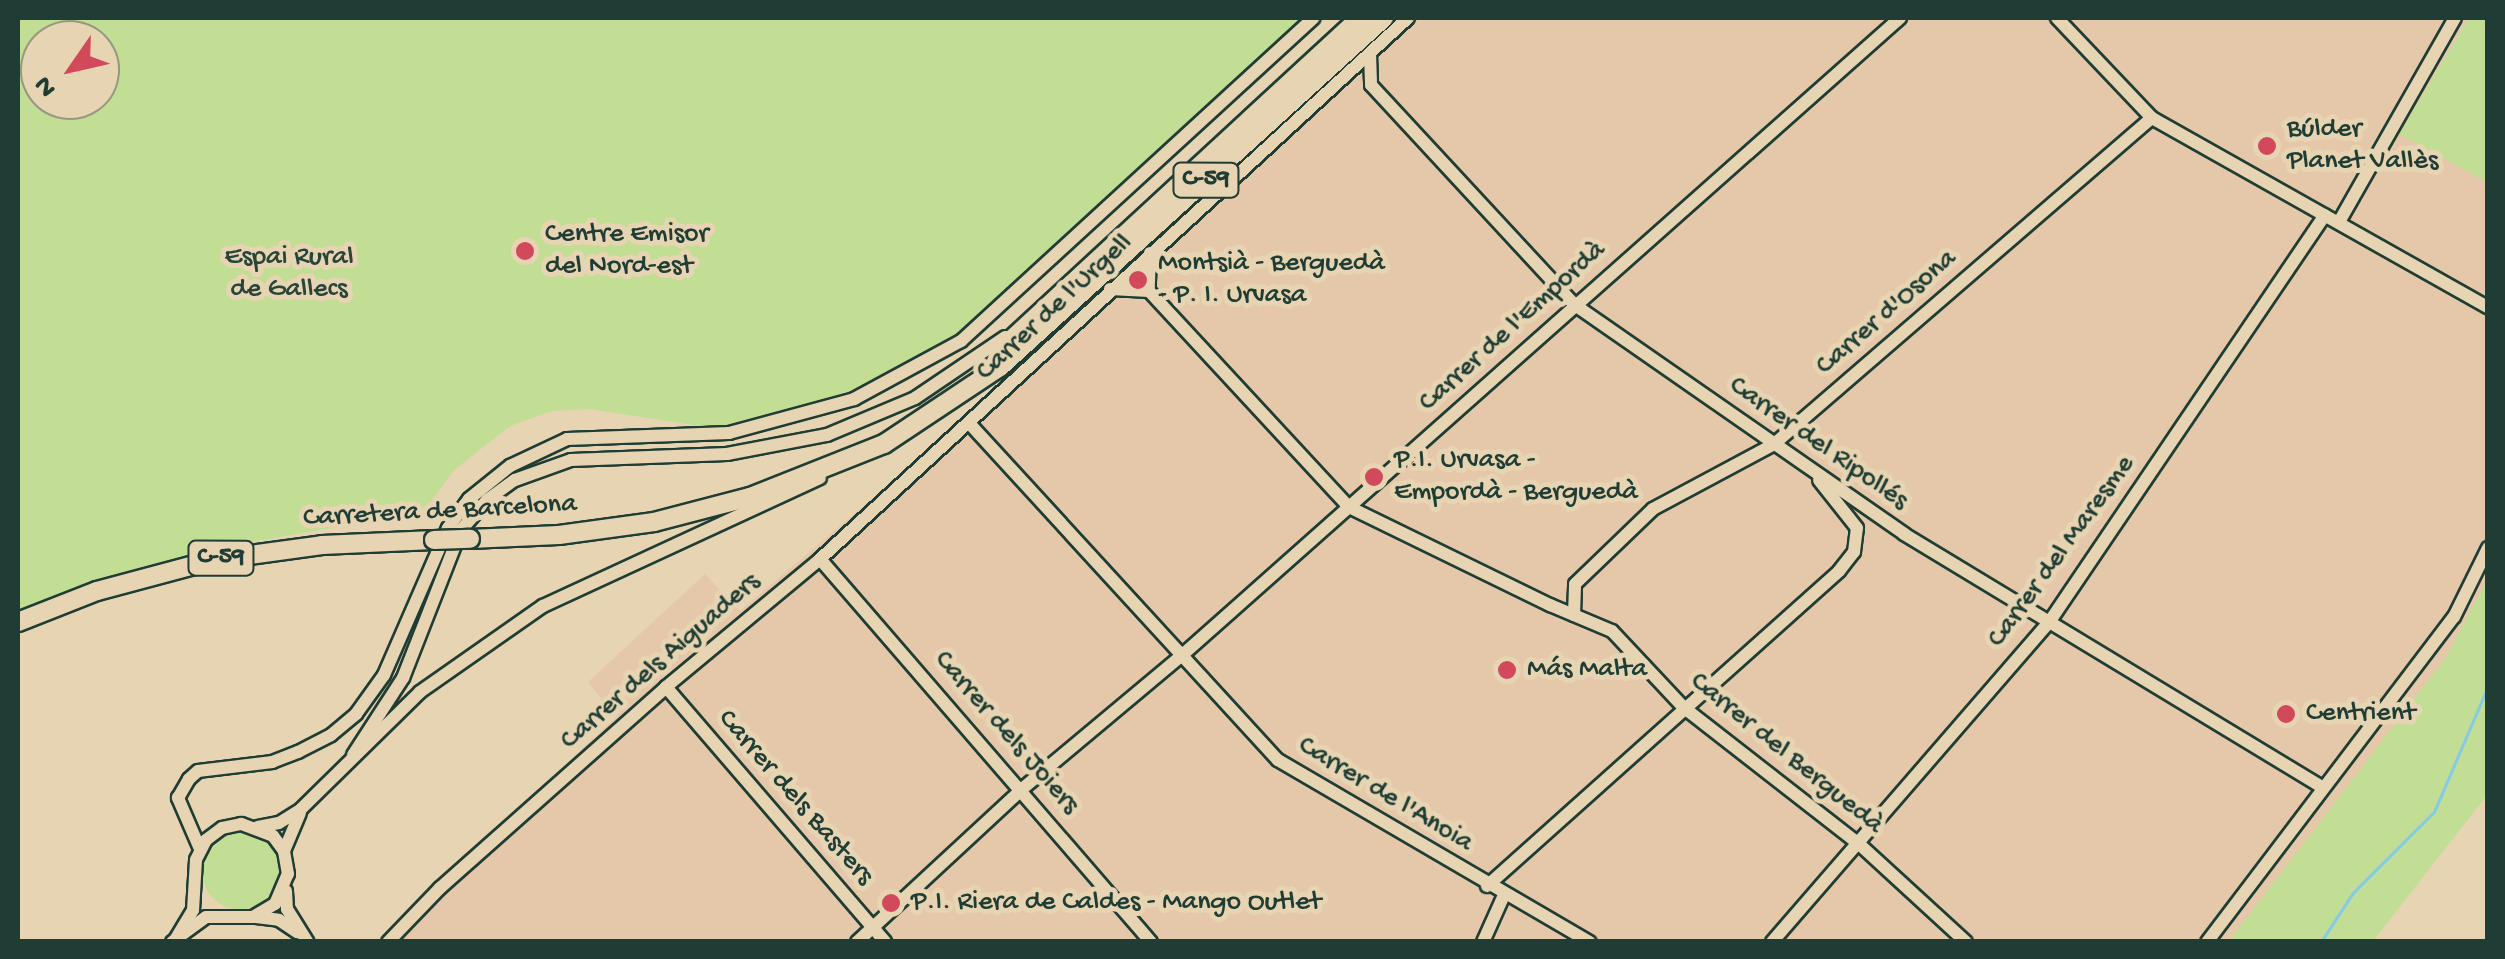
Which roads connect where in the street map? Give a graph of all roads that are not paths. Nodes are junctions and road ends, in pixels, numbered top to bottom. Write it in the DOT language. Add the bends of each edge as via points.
graph roads {
  1 [pos="1314,18"];
  2 [pos="1360,18"];
  3 [pos="1384,18"];
  4 [pos="1408,18"];
  5 [pos="1900,18"];
  6 [pos="2058,18"];
  7 [pos="2455,18"];
  8 [pos="1370,52"];
  9 [pos="2152,118"];
  10 [pos="2325,215"];
  11 [pos="2339,222"];
  12 [pos="1150,253"];
  13 [pos="1061,290"];
  14 [pos="1110,290"];
  15 [pos="1149,292"];
  16 [pos="1575,305"];
  17 [pos="2488,307"];
  18 [pos="969,423"];
  19 [pos="884,444"];
  20 [pos="1774,444"];
  21 [pos="864,450"];
  22 [pos="1808,466"];
  23 [pos="1349,507"];
  24 [pos="2488,548"];
  25 [pos="820,559"];
  26 [pos="1574,615"];
  27 [pos="2050,621"];
  28 [pos="18,622"];
  29 [pos="1180,657"];
  30 [pos="666,687"];
  31 [pos="1683,707"];
  32 [pos="353,755"];
  33 [pos="2323,788"];
  34 [pos="1022,789"];
  35 [pos="301,809"];
  36 [pos="190,820"];
  37 [pos="258,827"];
  38 [pos="222,828"];
  39 [pos="1858,844"];
  40 [pos="200,849"];
  41 [pos="284,851"];
  42 [pos="287,883"];
  43 [pos="196,884"];
  44 [pos="1488,886"];
  45 [pos="1504,895"];
  46 [pos="226,916"];
  47 [pos="253,916"];
  48 [pos="873,928"];
  49 [pos="304,937"];
  50 [pos="174,940"];
  51 [pos="388,942"];
  52 [pos="857,942"];
  53 [pos="885,942"];
  54 [pos="1152,942"];
  55 [pos="1483,942"];
  56 [pos="1590,942"];
  57 [pos="1772,942"];
  58 [pos="1966,942"];
  59 [pos="2207,942"];
  1 -- 36 [label="street" via="961,341 854,400 729,433 567,439 510,466 448,528 384,675 356,714 331,735 272,762 198,771 178,798"];
  2 -- 13 [label="highway, Carretera de Barcelona / C-59"];
  3 -- 19 [label="highway, Carretera de Barcelona / C-59" via="1028,342 958,398"];
  4 -- 8 [label="street, Carrer de l'Urgell"];
  5 -- 16 [label="street, Carrer de l'Empordà"];
  6 -- 9 [label="street"];
  7 -- 11 [label="street"];
  8 -- 12 [label="street, Carrer de l'Urgell"];
  8 -- 16 [label="street, Carrer del Ripollés" via="1372,85"];
  9 -- 10 [label="street"];
  9 -- 20 [label="street, Carrer d'Osona"];
  10 -- 11 [label="street"];
  10 -- 27 [label="street, Carrer del Maresme"];
  11 -- 17 [label="street"];
  12 -- 14 [label="street, Carrer de l'Urgell"];
  12 -- 15 [label="street"];
  13 -- 21 [label="highway, Carretera de Barcelona / C-59" via="959,385"];
  13 -- 32 [label="street" via="934,388 856,424 772,448 572,460 534,470 500,490 461,530 403,678"];
  14 -- 15 [label="street"];
  14 -- 18 [label="street, Carrer de l'Urgell"];
  15 -- 23 [label="street, Carrer del Berguedà"];
  16 -- 20 [label="street, Carrer del Ripollés"];
  16 -- 23 [label="street, Carrer de l'Empordà"];
  18 -- 25 [label="street, Carrer dels Aiguaders"];
  18 -- 29 [label="street"];
  19 -- 21 [label="highway, Carretera de Barcelona / C-59"];
  19 -- 32 [label="street" via="543,606 420,692"];
  20 -- 22 [label="street, Carrer del Ripollés"];
  20 -- 26 [label="street, Carrer d'Osona" via="1653,509 1575,584"];
  21 -- 28 [label="highway, Carretera de Barcelona / C-59, bridge" via="750,496 654,522 559,535 322,545 213,560 112,586"];
  22 -- 27 [label="street, Carrer del Ripollés" via="1904,534"];
  22 -- 31 [label="street" via="1857,528 1854,552"];
  23 -- 26 [label="street, Carrer del Berguedà"];
  23 -- 29 [label="street, Carrer de l'Empordà"];
  24 -- 33 [label="street" via="2454,617"];
  25 -- 30 [label="street, Carrer dels Aiguaders"];
  25 -- 34 [label="street, Carrer dels Joiers"];
  26 -- 31 [label="street, Carrer del Berguedà" via="1612,631"];
  27 -- 33 [label="street, Carrer del Ripollés"];
  27 -- 39 [label="street, Carrer del Maresme"];
  29 -- 34 [label="street, Carrer de l'Empordà"];
  29 -- 44 [label="street, Carrer de l'Anoia" via="1278,760"];
  30 -- 48 [label="street, Carrer dels Basters"];
  30 -- 51 [label="street, Carrer dels Aiguaders"];
  31 -- 39 [label="street, Carrer del Berguedà"];
  31 -- 44 [label="street"];
  32 -- 35 [label="street"];
  33 -- 59 [label="street"];
  34 -- 48 [label="street, Carrer de l'Empordà"];
  34 -- 54 [label="street, Carrer dels Joiers"];
  35 -- 37 [label="street" via="280,824"];
  35 -- 41 [label="street"];
  36 -- 38 [label="street"];
  36 -- 40 [label="street"];
  37 -- 38 [label="street"];
  37 -- 41 [label="street"];
  38 -- 40 [label="street"];
  39 -- 57 [label="street, Carrer del Maresme"];
  39 -- 58 [label="street, Carrer del Berguedà"];
  40 -- 43 [label="street"];
  41 -- 42 [label="street"];
  42 -- 47 [label="street" via="275,904"];
  42 -- 49 [label="street" via="285,903"];
  43 -- 46 [label="street"];
  43 -- 50 [label="street" via="193,910"];
  44 -- 45 [label="street, Carrer de l'Anoia"];
  45 -- 55 [label="street"];
  45 -- 56 [label="street, Carrer de l'Anoia"];
  46 -- 47 [label="street"];
  46 -- 50 [label="street" via="206,917"];
  47 -- 49 [label="street" via="279,920"];
  48 -- 52 [label="street, Carrer de l'Empordà"];
  48 -- 53 [label="street, Carrer dels Basters"];
}
